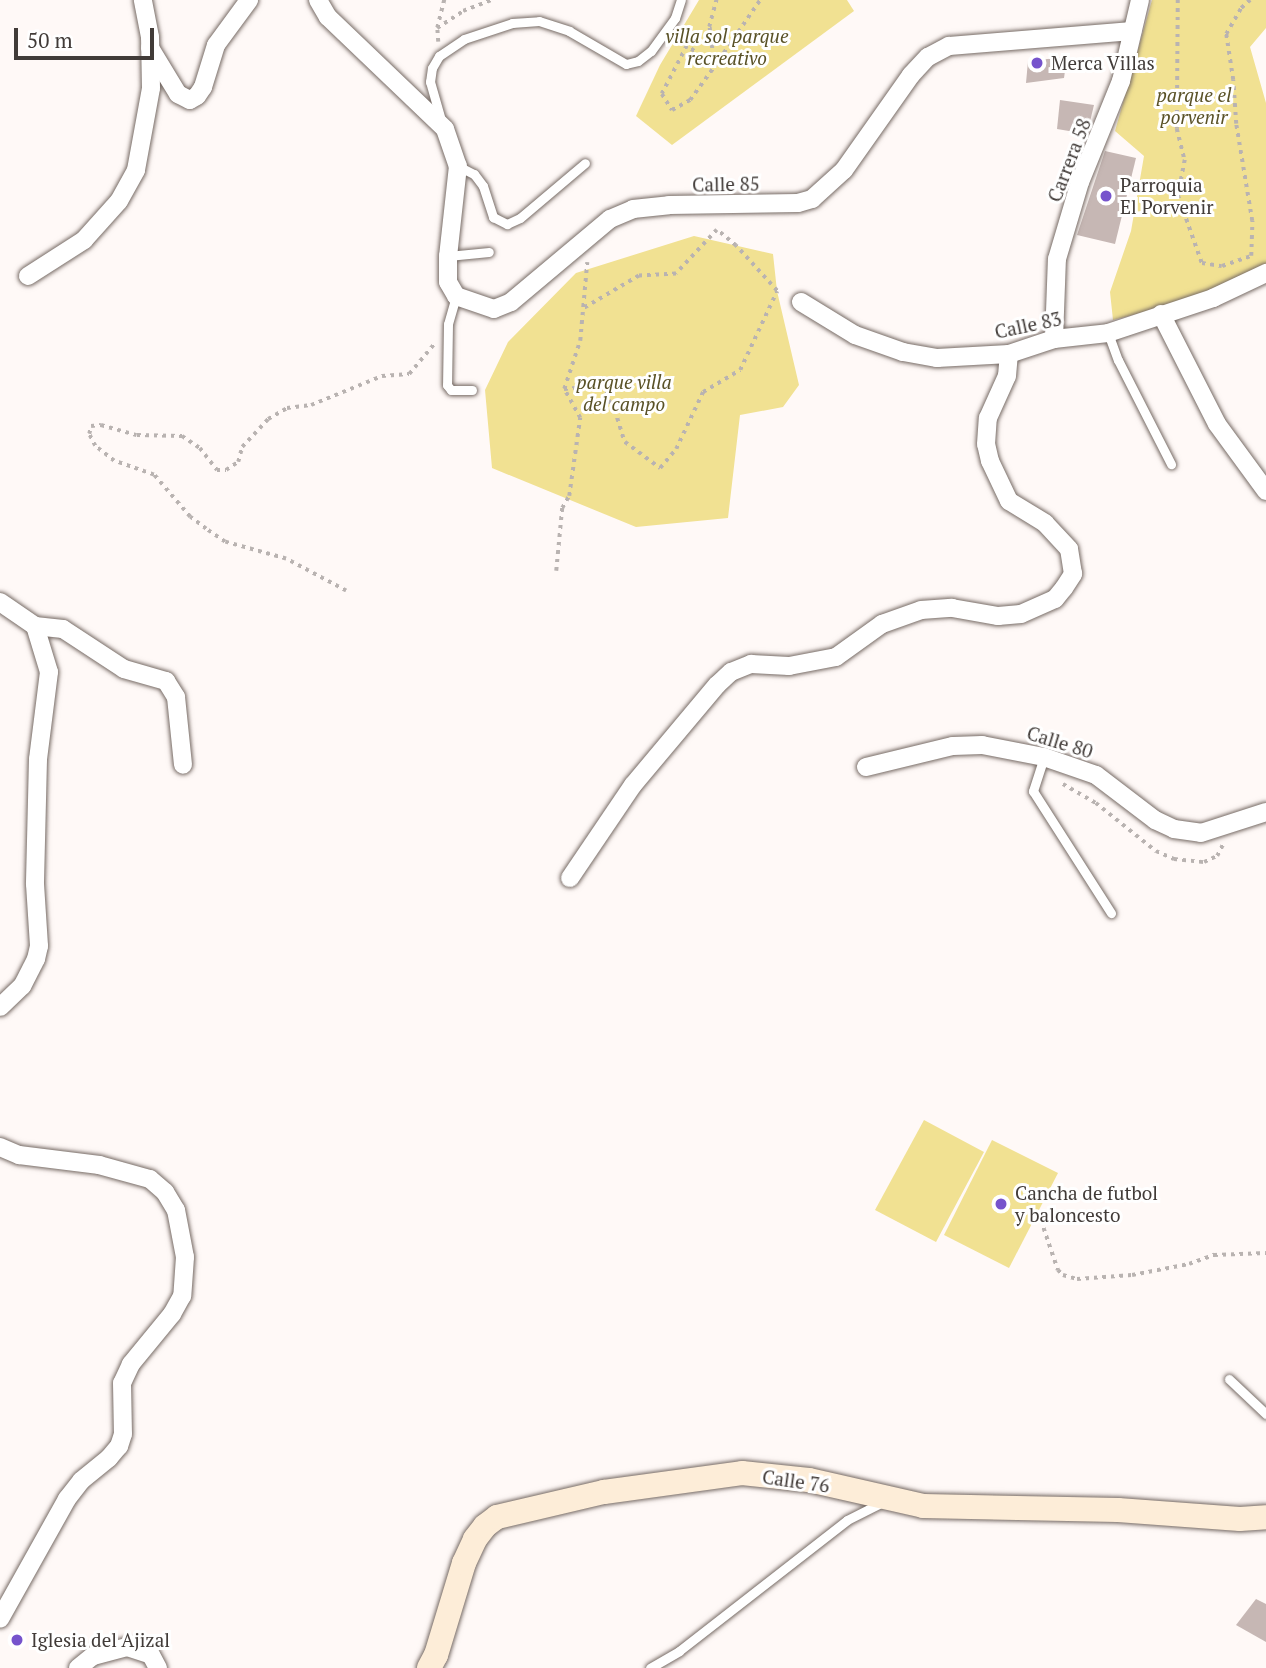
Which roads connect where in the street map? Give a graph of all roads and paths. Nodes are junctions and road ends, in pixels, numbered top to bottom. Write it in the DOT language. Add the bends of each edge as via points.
graph roads {
  1 [pos="143,0"];
  2 [pos="249,0"];
  3 [pos="318,0"];
  4 [pos="444,0"];
  5 [pos="491,0"];
  6 [pos="681,0"];
  7 [pos="716,0"];
  8 [pos="760,0"];
  9 [pos="1140,0"];
  10 [pos="1178,0"];
  11 [pos="1250,0"];
  12 [pos="437,28"];
  13 [pos="1132,32"];
  14 [pos="150,48"];
  15 [pos="439,56"];
  16 [pos="714,67"];
  17 [pos="445,129"];
  18 [pos="585,163"];
  19 [pos="458,166"];
  20 [pos="591,233"];
  21 [pos="489,252"];
  22 [pos="448,256"];
  23 [pos="1266,273"];
  24 [pos="29,276"];
  25 [pos="456,296"];
  26 [pos="801,302"];
  27 [pos="581,310"];
  28 [pos="1161,314"];
  29 [pos="448,324"];
  30 [pos="1108,333"];
  31 [pos="1054,338"];
  32 [pos="1009,354"];
  33 [pos="564,389"];
  34 [pos="472,390"];
  35 [pos="1171,464"];
  36 [pos="1266,491"];
  37 [pos="555,570"];
  38 [pos="345,591"];
  39 [pos="0,602"];
  40 [pos="35,625"];
  41 [pos="1044,757"];
  42 [pos="183,765"];
  43 [pos="866,767"];
  44 [pos="1266,812"];
  45 [pos="570,878"];
  46 [pos="1111,913"];
  47 [pos="0,1007"];
  48 [pos="0,1147"];
  49 [pos="1035,1220"];
  50 [pos="1266,1253"];
  51 [pos="1229,1380"];
  52 [pos="1266,1414"];
  53 [pos="887,1499"];
  54 [pos="1266,1517"];
  55 [pos="0,1619"];
  56 [pos="78,1668"];
  57 [pos="158,1668"];
  58 [pos="429,1668"];
  59 [pos="650,1668"];
  1 -- 14 [label="street"];
  2 -- 14 [label="street" via="216,45 203,87 190,100 178,94"];
  3 -- 17 [label="street" via="328,17"];
  4 -- 12 [label="path"];
  5 -- 12 [label="path" via="463,10"];
  6 -- 15 [label="lane" via="675,18 651,51 626,64 569,31 539,21 491,29 464,39"];
  7 -- 16 [label="path" via="709,27"];
  8 -- 16 [label="path"];
  9 -- 13 [label="street, Carrera 58"];
  10 -- 11 [label="path" via="1177,129 1185,160 1178,195 1202,263 1222,266 1251,256 1252,221 1226,34"];
  12 -- 15 [label="path"];
  13 -- 20 [label="street, Calle 85" via="949,46 928,57 911,75 844,170 812,199 633,209"];
  13 -- 31 [label="street, Carrera 58" via="1121,81 1080,182 1057,259"];
  14 -- 24 [label="street" via="151,89 136,170 126,191 84,240"];
  15 -- 17 [label="lane" via="430,82"];
  16 -- 16 [label="path" via="690,100 672,110 662,94 687,46"];
  17 -- 19 [label="street"];
  18 -- 19 [label="lane" via="507,224 493,217 484,186 474,174"];
  19 -- 22 [label="street"];
  20 -- 25 [label="street, Calle 85" via="511,302 494,309"];
  20 -- 27 [label="path"];
  21 -- 22 [label="lane"];
  22 -- 25 [label="street" via="448,282"];
  23 -- 28 [label="street, Calle 83" via="1213,298"];
  25 -- 29 [label="lane"];
  26 -- 32 [label="street, Calle 83" via="855,335 902,352 937,358"];
  27 -- 33 [label="path" via="580,341"];
  27 -- 33 [label="path" via="639,276 676,274 717,230 777,291 740,370 703,392 676,449 660,468 625,442 615,410 600,386"];
  28 -- 30 [label="street, Calle 83"];
  28 -- 36 [label="street" via="1217,424"];
  29 -- 34 [label="lane" via="447,385 451,390"];
  29 -- 38 [label="path" via="409,374 382,376 278,413 255,430 242,447 238,462 226,470 217,470 200,448 182,436 137,435 90,426 95,446 114,461 154,475 190,517 225,542 270,552"];
  30 -- 31 [label="street, Calle 83"];
  30 -- 35 [label="lane"];
  31 -- 32 [label="street, Calle 83"];
  32 -- 45 [label="street" via="1007,376 988,418 986,443 1009,501 1045,523 1069,549 1073,574 1055,599 1021,614 998,616 952,608 921,610 882,624 836,657 789,666 751,664 732,671 633,785"];
  33 -- 37 [label="path" via="580,418"];
  39 -- 40 [label="street"];
  40 -- 42 [label="street" via="63,629 124,668 166,681 176,697"];
  40 -- 47 [label="street" via="49,673 38,759 35,884 39,946 22,986"];
  41 -- 43 [label="street, Calle 80" via="982,745 954,746"];
  41 -- 44 [label="street, Calle 80" via="1096,775 1174,829 1201,833"];
  41 -- 46 [label="lane" via="1033,791"];
  48 -- 55 [label="street" via="19,1155 99,1165 150,1179 176,1210 185,1257 182,1296 122,1383 119,1446 67,1499"];
  49 -- 50 [label="path" via="1041,1220 1058,1270 1077,1279 1132,1275 1214,1255"];
  51 -- 52 [label="lane"];
  53 -- 54 [label="street, Calle 76" via="923,1506"];
  53 -- 58 [label="street, Calle 76" via="809,1480 742,1474 604,1492 497,1517 475,1539 464,1563"];
  53 -- 59 [label="lane" via="846,1520 679,1651"];
  56 -- 57 [label="street" via="93,1656 127,1647 151,1655"];
}
